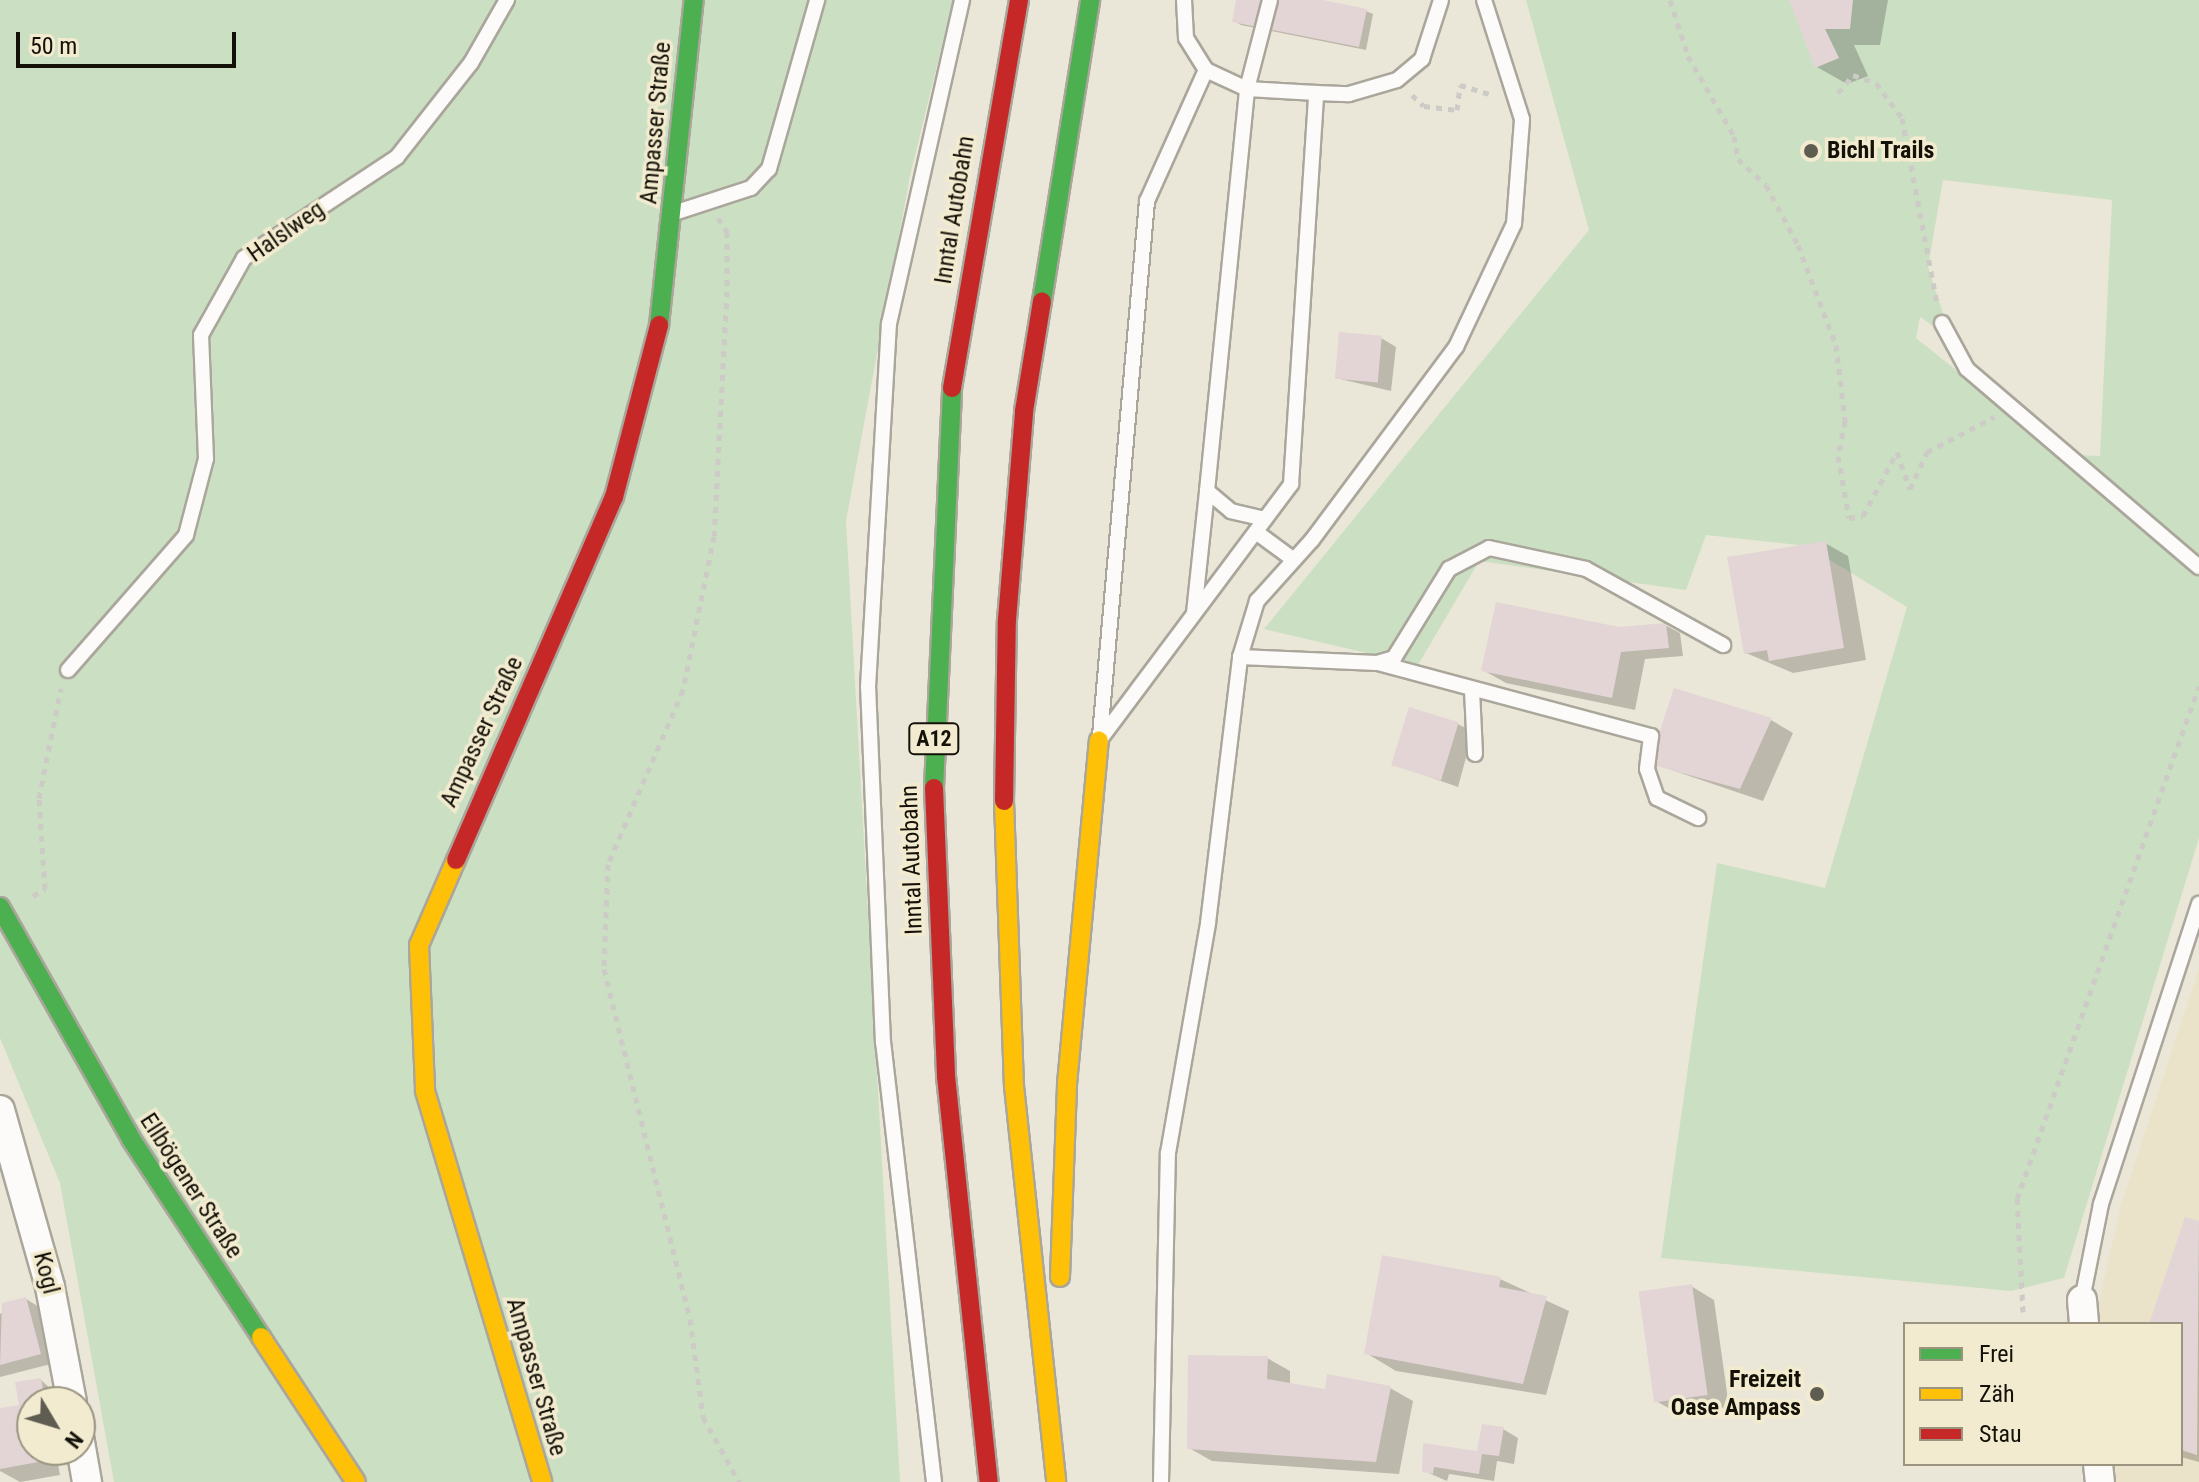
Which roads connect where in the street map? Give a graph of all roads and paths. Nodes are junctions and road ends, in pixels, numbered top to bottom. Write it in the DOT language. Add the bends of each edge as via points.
graph roads {
  1 [pos="507,0"];
  2 [pos="694,0"];
  3 [pos="817,0"];
  4 [pos="962,0"];
  5 [pos="1019,0"];
  6 [pos="1090,0"];
  7 [pos="1184,0"];
  8 [pos="1270,0"];
  9 [pos="1441,0"];
  10 [pos="1484,0"];
  11 [pos="1670,0"];
  12 [pos="1206,70"];
  13 [pos="1397,80"];
  14 [pos="1247,89"];
  15 [pos="1316,93"];
  16 [pos="1838,93"];
  17 [pos="1517,102"];
  18 [pos="708,202"];
  19 [pos="672,214"];
  20 [pos="1942,323"];
  21 [pos="2012,406"];
  22 [pos="1207,491"];
  23 [pos="1260,525"];
  24 [pos="1294,560"];
  25 [pos="2199,567"];
  26 [pos="1194,613"];
  27 [pos="1723,645"];
  28 [pos="1240,657"];
  29 [pos="1377,663"];
  30 [pos="68,670"];
  31 [pos="2199,686"];
  32 [pos="1472,690"];
  33 [pos="1099,740"];
  34 [pos="1475,754"];
  35 [pos="1698,818"];
  36 [pos="2199,904"];
  37 [pos="2,910"];
  38 [pos="0,1110"];
  39 [pos="6,1152"];
  40 [pos="1061,1299"];
  41 [pos="2023,1312"];
  42 [pos="2083,1312"];
  43 [pos="1062,1327"];
  44 [pos="68,1386"];
  45 [pos="1044,1388"];
  46 [pos="356,1482"];
  47 [pos="542,1482"];
  48 [pos="739,1482"];
  49 [pos="934,1482"];
  50 [pos="989,1482"];
  51 [pos="1056,1482"];
  52 [pos="1161,1482"];
  1 -- 30 [label="lane, Halslweg" via="471,63 397,157 244,258 201,335 206,459 186,535"];
  2 -- 19 [label="main road, Ampasser Straße"];
  3 -- 18 [label="lane" via="769,169 751,188"];
  4 -- 49 [label="lane" via="889,324 868,687 883,1043"];
  5 -- 50 [label="main road, Inntal Autobahn / A12" via="952,388 933,774 946,1076"];
  6 -- 45 [label="main road" via="1024,411 1007,620 1004,800 1014,1086"];
  7 -- 12 [label="lane" via="1186,38"];
  8 -- 14 [label="lane"];
  9 -- 13 [label="lane" via="1422,59"];
  10 -- 17 [label="lane"];
  11 -- 21 [label="path" via="1688,56 1734,136 1738,159 1766,185 1798,245 1836,345 1845,421 1838,456 1849,518 1863,516 1897,452 1910,489 1927,452"];
  12 -- 14 [label="lane"];
  12 -- 33 [label="lane" via="1147,201"];
  13 -- 15 [label="lane" via="1349,94"];
  13 -- 17 [label="path" via="1424,106 1457,110 1460,85"];
  14 -- 15 [label="lane"];
  14 -- 22 [label="lane"];
  15 -- 23 [label="lane" via="1291,484"];
  16 -- 20 [label="path" via="1853,75 1876,83 1902,118 1918,232"];
  17 -- 24 [label="lane" via="1522,119 1514,224 1483,299 1456,347"];
  18 -- 19 [label="lane"];
  18 -- 48 [label="path" via="727,232 714,536 683,690 608,864 604,969 690,1319 703,1417"];
  19 -- 47 [label="main road, Ampasser Straße" via="646,390 614,497 419,945 425,1091"];
  20 -- 21 [label="lane" via="1967,369"];
  21 -- 25 [label="lane"];
  22 -- 23 [label="lane"];
  22 -- 26 [label="lane"];
  23 -- 24 [label="lane"];
  23 -- 26 [label="lane"];
  24 -- 28 [label="lane" via="1257,601"];
  26 -- 33 [label="lane"];
  27 -- 29 [label="lane" via="1586,569 1489,548 1449,569 1394,658"];
  28 -- 29 [label="lane"];
  28 -- 52 [label="lane" via="1208,923 1168,1153"];
  29 -- 32 [label="lane"];
  30 -- 37 [label="path" via="39,798 45,889"];
  31 -- 41 [label="path" via="2017,1199"];
  32 -- 34 [label="lane"];
  32 -- 35 [label="lane" via="1498,690 1651,736 1647,769 1657,798"];
  33 -- 40 [label="main road" via="1066,1098"];
  36 -- 42 [label="lane" via="2101,1204"];
  37 -- 46 [label="main road, Ellbögener Straße" via="131,1139"];
  38 -- 39 [label="street, Kogl"];
  39 -- 44 [label="street, Kogl"];
  43 -- 45 [label="main road"];
  45 -- 51 [label="main road"];
}
